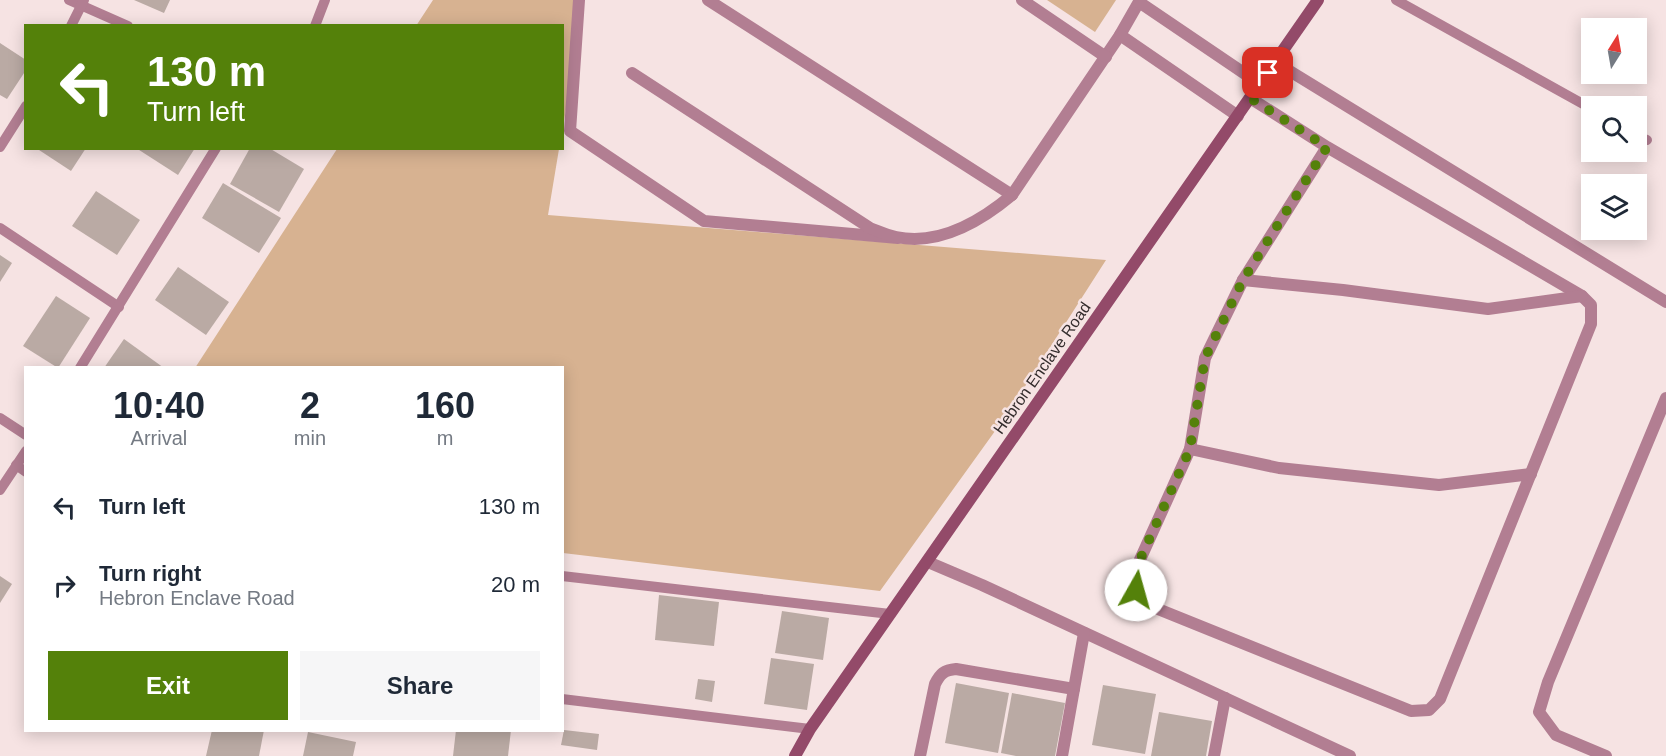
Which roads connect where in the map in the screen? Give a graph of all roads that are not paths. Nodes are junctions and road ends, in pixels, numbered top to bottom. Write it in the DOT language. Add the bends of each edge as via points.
graph roads {
  1 [pos="69,0"];
  2 [pos="325,0"];
  3 [pos="579,0"];
  4 [pos="708,0"];
  5 [pos="1022,0"];
  6 [pos="1318,0"];
  7 [pos="1396,0"];
  8 [pos="1140,1"];
  9 [pos="83,3"];
  10 [pos="72,24"];
  11 [pos="124,24"];
  12 [pos="316,24"];
  13 [pos="1120,35"];
  14 [pos="1106,57"];
  15 [pos="1275,62"];
  16 [pos="632,73"];
  17 [pos="1260,84"];
  18 [pos="1250,98"];
  19 [pos="1581,103"];
  20 [pos="24,109"];
  21 [pos="1238,116"];
  22 [pos="0,147"];
  23 [pos="1327,147"];
  24 [pos="215,150"];
  25 [pos="1012,195"];
  26 [pos="0,228"];
  27 [pos="898,238"];
  28 [pos="1243,280"];
  29 [pos="1582,296"];
  30 [pos="1666,302"];
  31 [pos="119,307"];
  32 [pos="81,366"];
  33 [pos="1666,398"];
  34 [pos="0,418"];
  35 [pos="24,434"];
  36 [pos="1190,449"];
  37 [pos="24,454"];
  38 [pos="16,465"];
  39 [pos="24,471"];
  40 [pos="1531,474"];
  41 [pos="0,490"];
  42 [pos="928,562"];
  43 [pos="564,576"];
  44 [pos="890,614"];
  45 [pos="1084,633"];
  46 [pos="1074,690"];
  47 [pos="1225,698"];
  48 [pos="564,699"];
  49 [pos="810,729"];
  50 [pos="795,756"];
  51 [pos="920,756"];
  52 [pos="1062,756"];
  53 [pos="1214,756"];
  54 [pos="1350,756"];
  55 [pos="1606,756"];
  1 -- 9 [label="lane"];
  2 -- 12 [label="lane"];
  3 -- 27 [label="street" via="570,131 704,220"];
  4 -- 25 [label="street"];
  5 -- 14 [label="street"];
  6 -- 15 [label="street, Hebron Enclave Road"];
  7 -- 19 [label="lane"];
  8 -- 13 [label="street"];
  8 -- 17 [label="street"];
  9 -- 10 [label="lane"];
  9 -- 11 [label="lane"];
  13 -- 14 [label="street"];
  13 -- 21 [label="street"];
  14 -- 25 [label="street"];
  15 -- 17 [label="street, Hebron Enclave Road"];
  15 -- 30 [label="street"];
  16 -- 27 [label="street" via="870,228"];
  17 -- 18 [label="street, Hebron Enclave Road"];
  18 -- 21 [label="street, Hebron Enclave Road"];
  18 -- 23 [label="street"];
  20 -- 22 [label="lane"];
  21 -- 42 [label="street, Hebron Enclave Road"];
  23 -- 28 [label="street"];
  23 -- 29 [label="street"];
  24 -- 31 [label="lane"];
  25 -- 27 [label="street" via="973,223 952,232 927,238"];
  26 -- 31 [label="lane"];
  28 -- 29 [label="street" via="1488,309"];
  28 -- 36 [label="street" via="1205,358"];
  29 -- 40 [label="street" via="1591,305 1591,324"];
  31 -- 32 [label="lane"];
  33 -- 55 [label="street" via="1539,712 1556,735"];
  34 -- 35 [label="lane"];
  36 -- 40 [label="street" via="1279,468 1439,485"];
  36 -- 40 [label="street" via="1134,573 1136,590 1148,605 1411,711 1429,710 1440,699"];
  37 -- 38 [label="lane"];
  38 -- 39 [label="lane"];
  38 -- 41 [label="lane"];
  42 -- 44 [label="street, Hebron Enclave Road"];
  42 -- 45 [label="street"];
  43 -- 44 [label="lane"];
  44 -- 49 [label="street, Hebron Enclave Road"];
  45 -- 46 [label="street"];
  45 -- 47 [label="street"];
  46 -- 51 [label="street" via="947,669 935,684"];
  46 -- 52 [label="street"];
  47 -- 53 [label="street"];
  47 -- 54 [label="street"];
  48 -- 49 [label="lane"];
  49 -- 50 [label="street, Hebron Enclave Road"];
}
